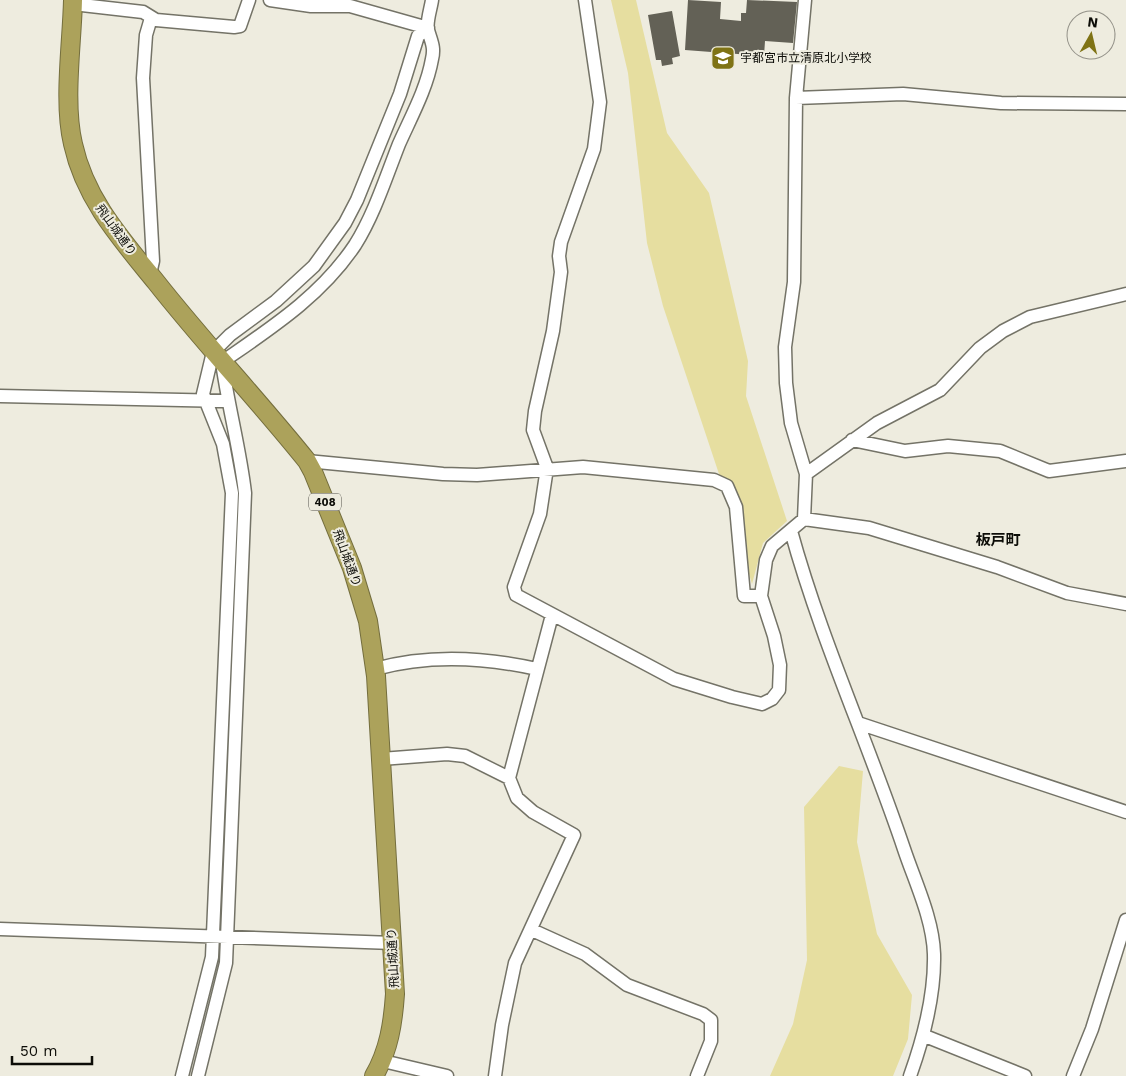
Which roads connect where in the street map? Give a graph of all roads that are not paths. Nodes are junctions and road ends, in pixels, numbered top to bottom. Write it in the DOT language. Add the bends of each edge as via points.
graph roads {
  1 [pos="249,0"];
  2 [pos="270,0"];
  3 [pos="432,0"];
  4 [pos="585,0"];
  5 [pos="805,0"];
  6 [pos="73,2"];
  7 [pos="151,18"];
  8 [pos="428,28"];
  9 [pos="796,98"];
  10 [pos="1126,104"];
  11 [pos="150,274"];
  12 [pos="1126,294"];
  13 [pos="218,357"];
  14 [pos="0,396"];
  15 [pos="206,401"];
  16 [pos="227,401"];
  17 [pos="852,440"];
  18 [pos="307,461"];
  19 [pos="1126,461"];
  20 [pos="547,468"];
  21 [pos="806,474"];
  22 [pos="804,519"];
  23 [pos="791,531"];
  24 [pos="761,596"];
  25 [pos="1126,604"];
  26 [pos="552,615"];
  27 [pos="375,669"];
  28 [pos="537,669"];
  29 [pos="858,723"];
  30 [pos="381,759"];
  31 [pos="509,778"];
  32 [pos="1126,812"];
  33 [pos="1126,920"];
  34 [pos="0,929"];
  35 [pos="532,930"];
  36 [pos="212,936"];
  37 [pos="228,937"];
  38 [pos="392,943"];
  39 [pos="925,1036"];
  40 [pos="378,1069"];
  41 [pos="182,1076"];
  42 [pos="198,1076"];
  43 [pos="448,1076"];
  44 [pos="495,1076"];
  45 [pos="697,1076"];
  46 [pos="910,1076"];
  47 [pos="1025,1076"];
  48 [pos="1073,1076"];
  1 -- 7 [label="street" via="240,26"];
  2 -- 8 [label="street" via="311,6 350,6"];
  3 -- 8 [label="street"];
  4 -- 20 [label="street" via="600,102 594,149 561,242 562,272 553,331 535,411 533,430"];
  5 -- 9 [label="street"];
  6 -- 7 [label="street" via="129,9 143,12"];
  6 -- 11 [label="highway, 飛山城通り / 408" via="69,118 73,144 85,184 102,213"];
  7 -- 11 [label="street" via="146,35 143,78 153,261"];
  8 -- 13 [label="street" via="418,36 400,94 346,223 309,271 276,301 230,335"];
  8 -- 13 [label="street" via="434,48 428,75 355,244 332,275 290,314"];
  9 -- 10 [label="street" via="903,94 1001,103"];
  9 -- 21 [label="street" via="794,282 785,347 791,423"];
  11 -- 13 [label="highway, 飛山城通り / 408"];
  12 -- 17 [label="street" via="1030,317 1003,331 980,348 940,390"];
  13 -- 15 [label="street" via="203,394"];
  13 -- 16 [label="street"];
  13 -- 18 [label="highway, 飛山城通り / 408"];
  14 -- 15 [label="street"];
  15 -- 16 [label="street"];
  15 -- 36 [label="street" via="223,444 232,493"];
  16 -- 37 [label="street" via="245,493"];
  17 -- 19 [label="street" via="905,451 948,446 1000,451 1049,471"];
  17 -- 21 [label="street"];
  18 -- 20 [label="street" via="477,475"];
  18 -- 27 [label="highway, 飛山城通り / 408" via="352,568 368,622"];
  20 -- 24 [label="street" via="583,467 687,477 714,480 727,486 736,507 744,596"];
  20 -- 26 [label="street" via="540,514 514,587 516,595"];
  21 -- 22 [label="street"];
  22 -- 23 [label="street"];
  22 -- 25 [label="street" via="869,528 997,567 1067,594"];
  23 -- 24 [label="street" via="772,546 762,578"];
  23 -- 29 [label="street" via="807,589"];
  24 -- 26 [label="street" via="780,665 779,690 762,704 674,679"];
  26 -- 28 [label="street"];
  27 -- 28 [label="street" via="425,659 475,658"];
  27 -- 30 [label="highway, 飛山城通り / 408"];
  28 -- 31 [label="street"];
  29 -- 32 [label="street"];
  29 -- 39 [label="street" via="928,923 934,954"];
  30 -- 31 [label="street" via="447,754 465,756"];
  30 -- 38 [label="highway, 飛山城通り / 408"];
  31 -- 35 [label="street" via="517,798 533,812 574,835"];
  33 -- 48 [label="street" via="1092,1029"];
  34 -- 36 [label="street"];
  35 -- 44 [label="street" via="515,964"];
  35 -- 45 [label="street" via="585,954 627,985 711,1020 711,1041"];
  36 -- 37 [label="street"];
  36 -- 41 [label="street" via="212,957"];
  37 -- 38 [label="street"];
  37 -- 42 [label="street" via="226,964"];
  38 -- 40 [label="highway, 飛山城通り / 408" via="396,994 392,1024"];
  39 -- 46 [label="street"];
  39 -- 47 [label="street"];
  40 -- 43 [label="street"];
}
